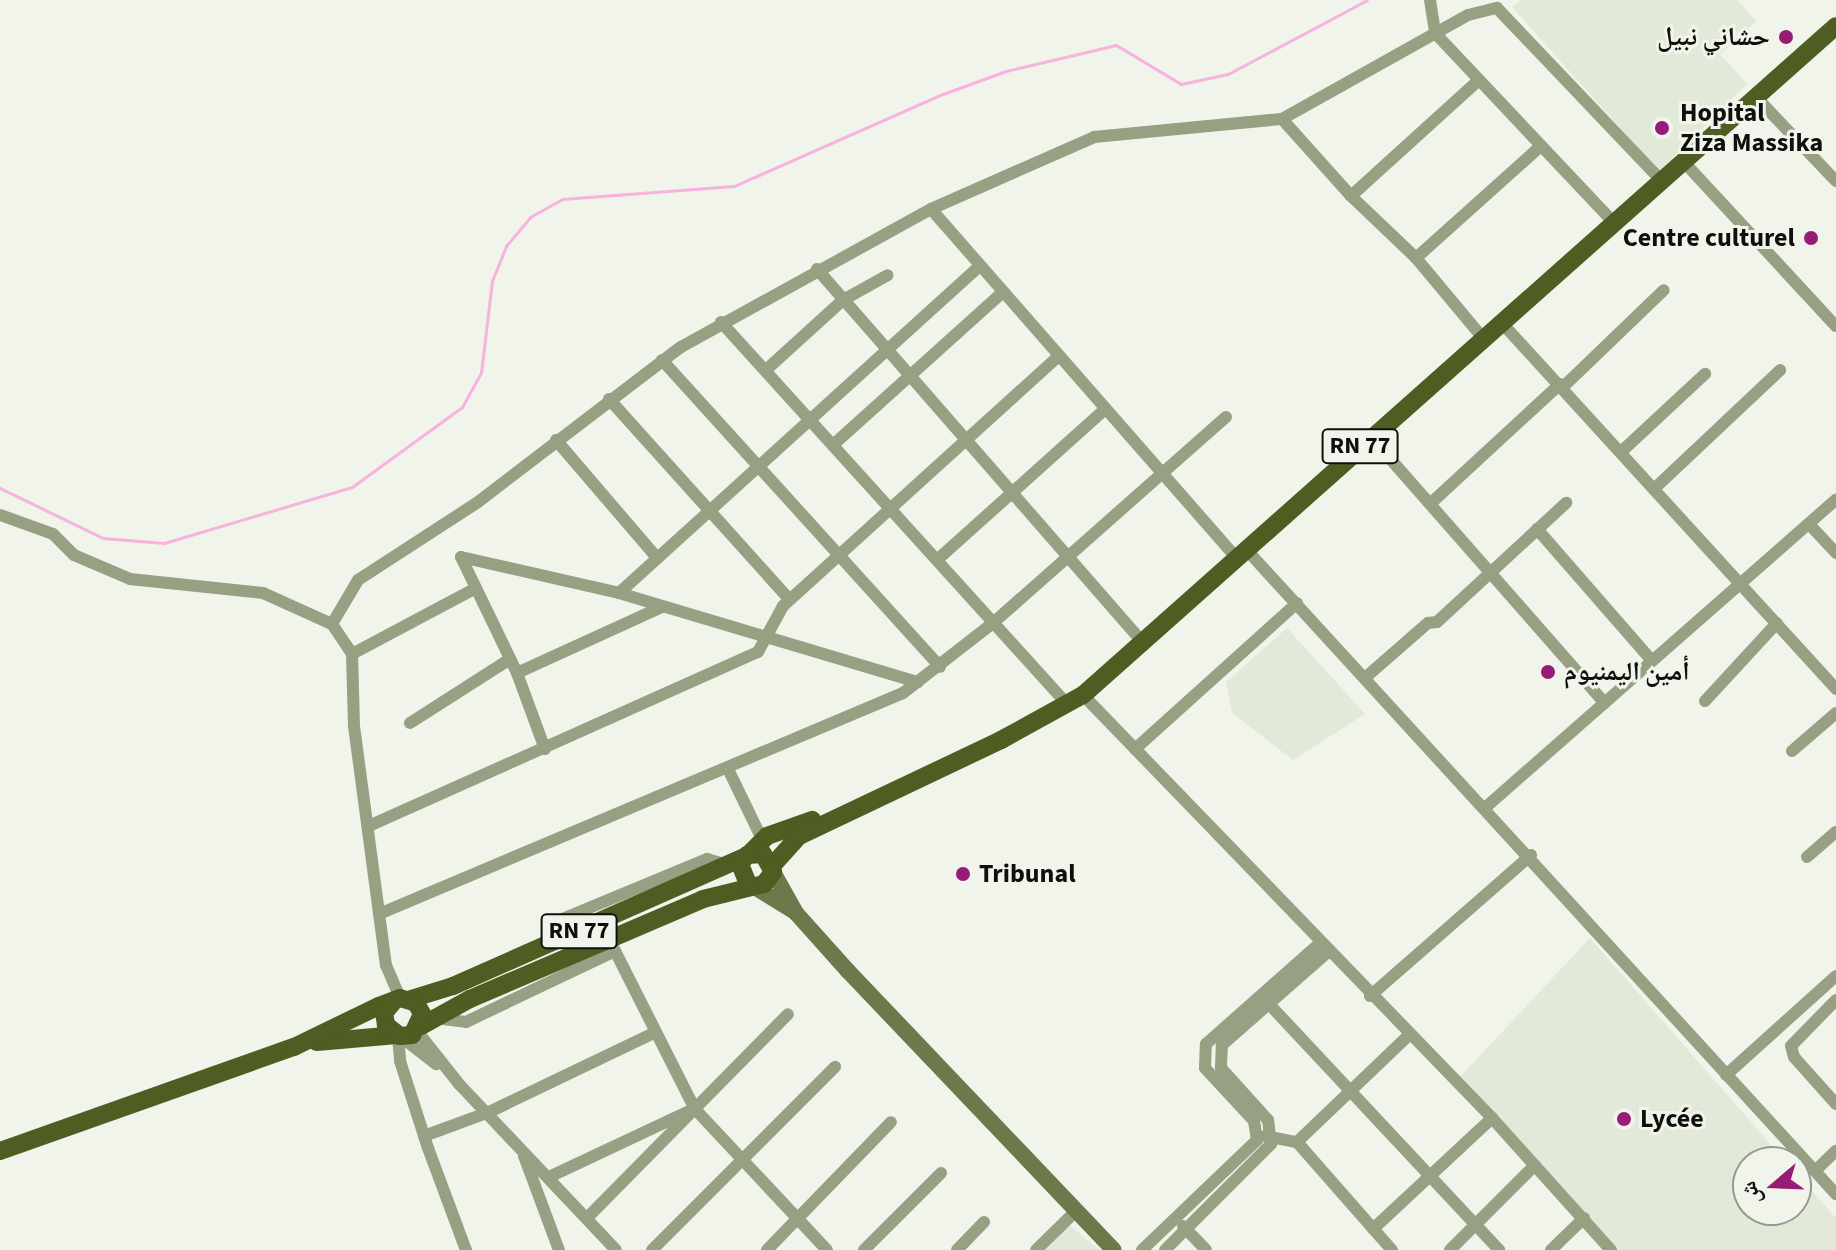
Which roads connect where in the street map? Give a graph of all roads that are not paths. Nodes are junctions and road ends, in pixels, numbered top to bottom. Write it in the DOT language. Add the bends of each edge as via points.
graph roads {
  1 [pos="1430,0"];
  2 [pos="1836,26"];
  3 [pos="1435,33"];
  4 [pos="1479,80"];
  5 [pos="1754,95"];
  6 [pos="1282,119"];
  7 [pos="1541,146"];
  8 [pos="1683,161"];
  9 [pos="1661,180"];
  10 [pos="1836,181"];
  11 [pos="1351,196"];
  12 [pos="931,209"];
  13 [pos="1613,222"];
  14 [pos="1416,258"];
  15 [pos="980,266"];
  16 [pos="817,269"];
  17 [pos="888,275"];
  18 [pos="1664,290"];
  19 [pos="1003,292"];
  20 [pos="843,300"];
  21 [pos="721,322"];
  22 [pos="1501,322"];
  23 [pos="1836,326"];
  24 [pos="1482,337"];
  25 [pos="887,350"];
  26 [pos="1059,356"];
  27 [pos="662,360"];
  28 [pos="766,370"];
  29 [pos="1780,370"];
  30 [pos="1705,374"];
  31 [pos="912,378"];
  32 [pos="1561,386"];
  33 [pos="609,399"];
  34 [pos="1105,409"];
  35 [pos="1226,417"];
  36 [pos="810,420"];
  37 [pos="1371,437"];
  38 [pos="556,440"];
  39 [pos="966,440"];
  40 [pos="833,445"];
  41 [pos="1621,452"];
  42 [pos="757,468"];
  43 [pos="1162,473"];
  44 [pos="1655,488"];
  45 [pos="1011,491"];
  46 [pos="1836,500"];
  47 [pos="1566,503"];
  48 [pos="1430,504"];
  49 [pos="891,509"];
  50 [pos="708,512"];
  51 [pos="0,515"];
  52 [pos="1809,524"];
  53 [pos="1537,529"];
  54 [pos="1240,552"];
  55 [pos="1836,553"];
  56 [pos="839,556"];
  57 [pos="1068,557"];
  58 [pos="657,558"];
  59 [pos="937,560"];
  60 [pos="1490,572"];
  61 [pos="1742,587"];
  62 [pos="476,588"];
  63 [pos="619,593"];
  64 [pos="790,600"];
  65 [pos="1297,603"];
  66 [pos="662,607"];
  67 [pos="993,623"];
  68 [pos="1777,623"];
  69 [pos="332,624"];
  70 [pos="764,635"];
  71 [pos="1142,641"];
  72 [pos="352,654"];
  73 [pos="510,659"];
  74 [pos="1652,661"];
  75 [pos="940,667"];
  76 [pos="517,673"];
  77 [pos="1366,677"];
  78 [pos="918,682"];
  79 [pos="1836,689"];
  80 [pos="1075,699"];
  81 [pos="1705,701"];
  82 [pos="1605,703"];
  83 [pos="1836,713"];
  84 [pos="410,723"];
  85 [pos="545,749"];
  86 [pos="1135,749"];
  87 [pos="1792,751"];
  88 [pos="728,769"];
  89 [pos="1486,807"];
  90 [pos="846,811"];
  91 [pos="371,825"];
  92 [pos="1836,832"];
  93 [pos="762,839"];
  94 [pos="1531,855"];
  95 [pos="747,856"];
  96 [pos="1807,857"];
  97 [pos="773,869"];
  98 [pos="750,885"];
  99 [pos="796,913"];
  100 [pos="379,914"];
  101 [pos="612,945"];
  102 [pos="1324,947"];
  103 [pos="1836,976"];
  104 [pos="1370,996"];
  105 [pos="402,999"];
  106 [pos="1836,1000"];
  107 [pos="1269,1004"];
  108 [pos="788,1014"];
  109 [pos="411,1030"];
  110 [pos="656,1032"];
  111 [pos="1409,1035"];
  112 [pos="294,1047"];
  113 [pos="835,1067"];
  114 [pos="1726,1075"];
  115 [pos="1351,1089"];
  116 [pos="1836,1104"];
  117 [pos="695,1109"];
  118 [pos="487,1113"];
  119 [pos="1492,1118"];
  120 [pos="891,1122"];
  121 [pos="424,1136"];
  122 [pos="1258,1136"];
  123 [pos="1273,1137"];
  124 [pos="1297,1142"];
  125 [pos="521,1148"];
  126 [pos="0,1151"];
  127 [pos="1836,1151"];
  128 [pos="742,1161"];
  129 [pos="1535,1165"];
  130 [pos="1815,1171"];
  131 [pos="941,1173"];
  132 [pos="1431,1175"];
  133 [pos="549,1177"];
  134 [pos="1836,1194"];
  135 [pos="1076,1211"];
  136 [pos="587,1218"];
  137 [pos="1175,1218"];
  138 [pos="1584,1218"];
  139 [pos="797,1220"];
  140 [pos="984,1222"];
  141 [pos="1475,1225"];
  142 [pos="1373,1229"];
  143 [pos="1187,1230"];
  144 [pos="466,1250"];
  145 [pos="559,1250"];
  146 [pos="616,1250"];
  147 [pos="652,1250"];
  148 [pos="767,1250"];
  149 [pos="827,1250"];
  150 [pos="864,1250"];
  151 [pos="957,1250"];
  152 [pos="1036,1250"];
  153 [pos="1114,1250"];
  154 [pos="1142,1250"];
  155 [pos="1165,1250"];
  156 [pos="1206,1250"];
  157 [pos="1392,1250"];
  158 [pos="1450,1250"];
  159 [pos="1499,1250"];
  160 [pos="1551,1250"];
  161 [pos="1611,1250"];
  1 -- 3 [label="street"];
  2 -- 5 [label="main road, RN 77"];
  3 -- 4 [label="street"];
  3 -- 6 [label="street"];
  3 -- 9 [label="street" via="1497,8"];
  4 -- 7 [label="street"];
  4 -- 11 [label="street"];
  5 -- 8 [label="main road, RN 77"];
  5 -- 10 [label="street"];
  6 -- 11 [label="street"];
  6 -- 12 [label="street" via="1094,137"];
  7 -- 13 [label="street"];
  7 -- 14 [label="street"];
  8 -- 9 [label="main road, RN 77"];
  8 -- 23 [label="street"];
  9 -- 13 [label="main road, RN 77"];
  11 -- 14 [label="street"];
  12 -- 15 [label="street"];
  12 -- 16 [label="street"];
  13 -- 22 [label="main road, RN 77"];
  14 -- 24 [label="street"];
  15 -- 19 [label="street"];
  15 -- 25 [label="street"];
  16 -- 20 [label="street"];
  16 -- 21 [label="street"];
  17 -- 20 [label="street"];
  18 -- 32 [label="street"];
  19 -- 26 [label="street"];
  19 -- 31 [label="street"];
  20 -- 25 [label="street"];
  20 -- 28 [label="street"];
  21 -- 27 [label="street"];
  21 -- 28 [label="street"];
  22 -- 24 [label="main road, RN 77"];
  22 -- 32 [label="street"];
  24 -- 37 [label="main road, RN 77"];
  25 -- 31 [label="street"];
  25 -- 36 [label="street"];
  26 -- 34 [label="street"];
  26 -- 39 [label="street"];
  27 -- 33 [label="street"];
  27 -- 42 [label="street"];
  28 -- 36 [label="street"];
  29 -- 44 [label="street"];
  30 -- 41 [label="street"];
  31 -- 39 [label="street"];
  31 -- 40 [label="street"];
  32 -- 41 [label="street"];
  32 -- 48 [label="street"];
  33 -- 38 [label="street"];
  33 -- 50 [label="street"];
  34 -- 43 [label="street"];
  34 -- 45 [label="street"];
  35 -- 43 [label="street"];
  36 -- 40 [label="street"];
  36 -- 42 [label="street"];
  37 -- 48 [label="street"];
  37 -- 54 [label="main road, RN 77"];
  38 -- 58 [label="street"];
  38 -- 69 [label="street" via="410,551 358,580"];
  39 -- 45 [label="street"];
  39 -- 49 [label="street"];
  40 -- 49 [label="street"];
  41 -- 44 [label="street"];
  42 -- 50 [label="street"];
  42 -- 56 [label="street"];
  43 -- 54 [label="street"];
  43 -- 57 [label="street"];
  44 -- 61 [label="street"];
  45 -- 57 [label="street"];
  45 -- 59 [label="street"];
  46 -- 52 [label="street"];
  47 -- 53 [label="street"];
  48 -- 60 [label="street"];
  49 -- 56 [label="street"];
  49 -- 59 [label="street"];
  50 -- 58 [label="street"];
  50 -- 64 [label="street"];
  51 -- 69 [label="street" via="53,534 74,555 130,579 263,593"];
  52 -- 55 [label="street"];
  52 -- 61 [label="street"];
  53 -- 60 [label="street"];
  53 -- 74 [label="street"];
  54 -- 65 [label="street"];
  54 -- 71 [label="main road, RN 77"];
  56 -- 64 [label="street"];
  56 -- 75 [label="street"];
  57 -- 67 [label="street"];
  57 -- 71 [label="street"];
  58 -- 63 [label="street"];
  59 -- 67 [label="street"];
  60 -- 77 [label="street"];
  60 -- 82 [label="street"];
  61 -- 68 [label="street"];
  61 -- 74 [label="street"];
  62 -- 63 [label="street" via="461,557"];
  62 -- 72 [label="street"];
  62 -- 73 [label="street"];
  63 -- 66 [label="street"];
  64 -- 70 [label="street"];
  65 -- 77 [label="street"];
  65 -- 86 [label="street"];
  66 -- 70 [label="street"];
  66 -- 76 [label="street"];
  67 -- 75 [label="street"];
  67 -- 80 [label="street"];
  68 -- 79 [label="street"];
  68 -- 81 [label="street"];
  69 -- 72 [label="street"];
  70 -- 78 [label="street"];
  70 -- 85 [label="street" via="758,652"];
  71 -- 80 [label="main road, RN 77"];
  72 -- 91 [label="street" via="354,726"];
  73 -- 76 [label="street"];
  73 -- 84 [label="street"];
  74 -- 82 [label="street"];
  75 -- 78 [label="street"];
  76 -- 85 [label="street"];
  77 -- 89 [label="street"];
  78 -- 88 [label="street"];
  80 -- 86 [label="street"];
  80 -- 90 [label="main road, RN 77"];
  82 -- 89 [label="street"];
  83 -- 87 [label="street"];
  85 -- 91 [label="street"];
  86 -- 102 [label="street"];
  88 -- 93 [label="street"];
  88 -- 100 [label="street"];
  89 -- 94 [label="street"];
  90 -- 93 [label="main road, RN 77"];
  90 -- 97 [label="main road, RN 77" via="788,843"];
  91 -- 100 [label="street"];
  92 -- 96 [label="street"];
  93 -- 95 [label="main road, RN 77"];
  94 -- 104 [label="street"];
  94 -- 114 [label="street"];
  95 -- 97 [label="main road" via="763,854"];
  95 -- 98 [label="main road" via="739,870"];
  95 -- 105 [label="main road, RN 77" via="552,943"];
  97 -- 98 [label="main road" via="764,884"];
  97 -- 99 [label="main road"];
  98 -- 99 [label="main road"];
  98 -- 101 [label="main road, RN 77"];
  99 -- 135 [label="main road"];
  100 -- 105 [label="street" via="386,965"];
  101 -- 109 [label="main road, RN 77"];
  101 -- 110 [label="street"];
  102 -- 104 [label="street"];
  102 -- 107 [label="street"];
  102 -- 122 [label="street" via="1203,1050 1205,1068 1254,1121"];
  103 -- 114 [label="street"];
  104 -- 111 [label="street"];
  105 -- 109 [label="main road" via="420,1008"];
  105 -- 109 [label="main road" via="384,1019"];
  105 -- 112 [label="main road, RN 77"];
  106 -- 116 [label="street" via="1795,1035 1791,1046 1794,1057"];
  107 -- 115 [label="street"];
  107 -- 123 [label="street" via="1222,1045 1218,1056 1221,1068 1268,1120"];
  108 -- 117 [label="street"];
  109 -- 112 [label="main road, RN 77"];
  109 -- 118 [label="street"];
  109 -- 121 [label="street" via="400,1061"];
  110 -- 117 [label="street"];
  110 -- 118 [label="street"];
  111 -- 115 [label="street"];
  111 -- 119 [label="street"];
  112 -- 126 [label="main road, RN 77"];
  113 -- 128 [label="street"];
  114 -- 130 [label="street"];
  115 -- 124 [label="street"];
  115 -- 132 [label="street"];
  117 -- 128 [label="street"];
  117 -- 133 [label="street"];
  117 -- 136 [label="street"];
  118 -- 121 [label="street"];
  118 -- 125 [label="street"];
  119 -- 129 [label="street"];
  119 -- 132 [label="street"];
  120 -- 139 [label="street"];
  121 -- 144 [label="street"];
  122 -- 123 [label="street"];
  122 -- 137 [label="street" via="1250,1150"];
  123 -- 124 [label="street"];
  123 -- 143 [label="street" via="1263,1157"];
  124 -- 142 [label="street"];
  125 -- 133 [label="street"];
  125 -- 145 [label="street"];
  127 -- 130 [label="street"];
  128 -- 139 [label="street"];
  128 -- 147 [label="street"];
  129 -- 138 [label="street"];
  129 -- 141 [label="street"];
  130 -- 134 [label="street"];
  131 -- 150 [label="street"];
  132 -- 141 [label="street"];
  132 -- 142 [label="street"];
  133 -- 136 [label="street"];
  135 -- 152 [label="street"];
  135 -- 153 [label="main road"];
  136 -- 146 [label="street"];
  137 -- 143 [label="street"];
  137 -- 154 [label="street"];
  138 -- 160 [label="street"];
  138 -- 161 [label="street"];
  139 -- 148 [label="street"];
  139 -- 149 [label="street"];
  140 -- 151 [label="street"];
  141 -- 158 [label="street"];
  141 -- 159 [label="street"];
  142 -- 157 [label="street"];
  143 -- 155 [label="street"];
  143 -- 156 [label="street"];
}
